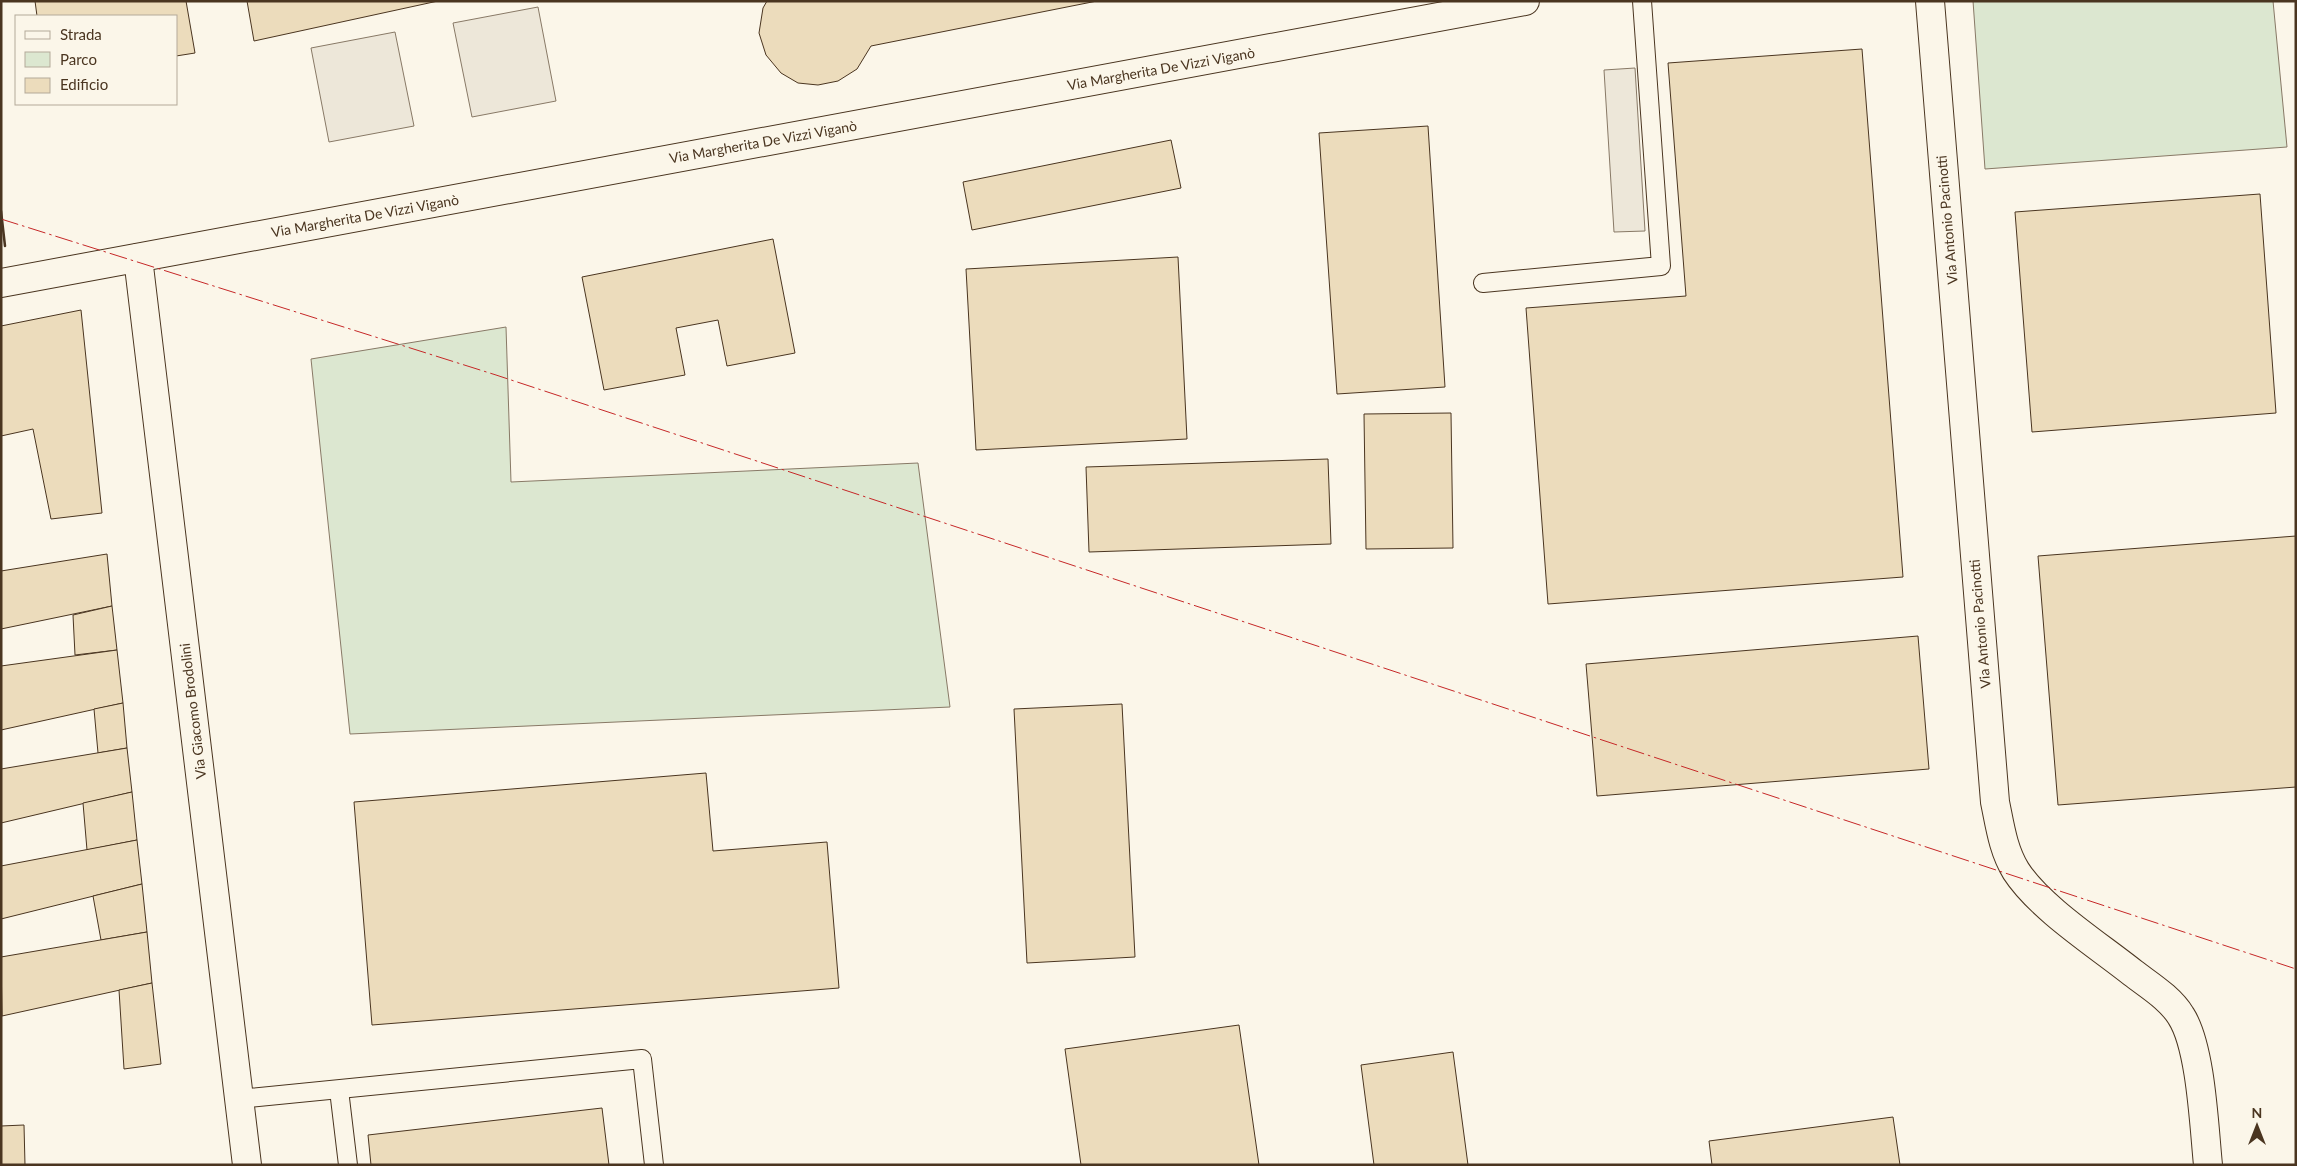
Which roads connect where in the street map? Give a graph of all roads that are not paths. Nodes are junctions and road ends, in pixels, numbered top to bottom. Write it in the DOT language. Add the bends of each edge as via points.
graph roads {
  1 [pos="1525,1"];
  2 [pos="1642,1"];
  3 [pos="1930,1"];
  4 [pos="138,258"];
  5 [pos="1483,283"];
  6 [pos="1,284"];
  7 [pos="339,1090"];
  8 [pos="239,1099"];
  9 [pos="247,1165"];
  10 [pos="348,1165"];
  11 [pos="654,1165"];
  12 [pos="2208,1165"];
  1 -- 4 [label="street, Via Margherita De Vizzi Viganò"];
  2 -- 5 [label="lane" via="1661,266"];
  3 -- 12 [label="street, Via Antonio Pacinotti" via="1977,590 1996,802 2005,848 2030,890 2154,989 2180,1015 2187,1026 2193,1049"];
  4 -- 6 [label="street, Via Margherita De Vizzi Viganò"];
  4 -- 8 [label="street, Via Giacomo Brodolini"];
  7 -- 8 [label="lane"];
  7 -- 10 [label="lane"];
  7 -- 11 [label="lane" via="642,1059"];
  8 -- 9 [label="street, Via Giacomo Brodolini"];
}
